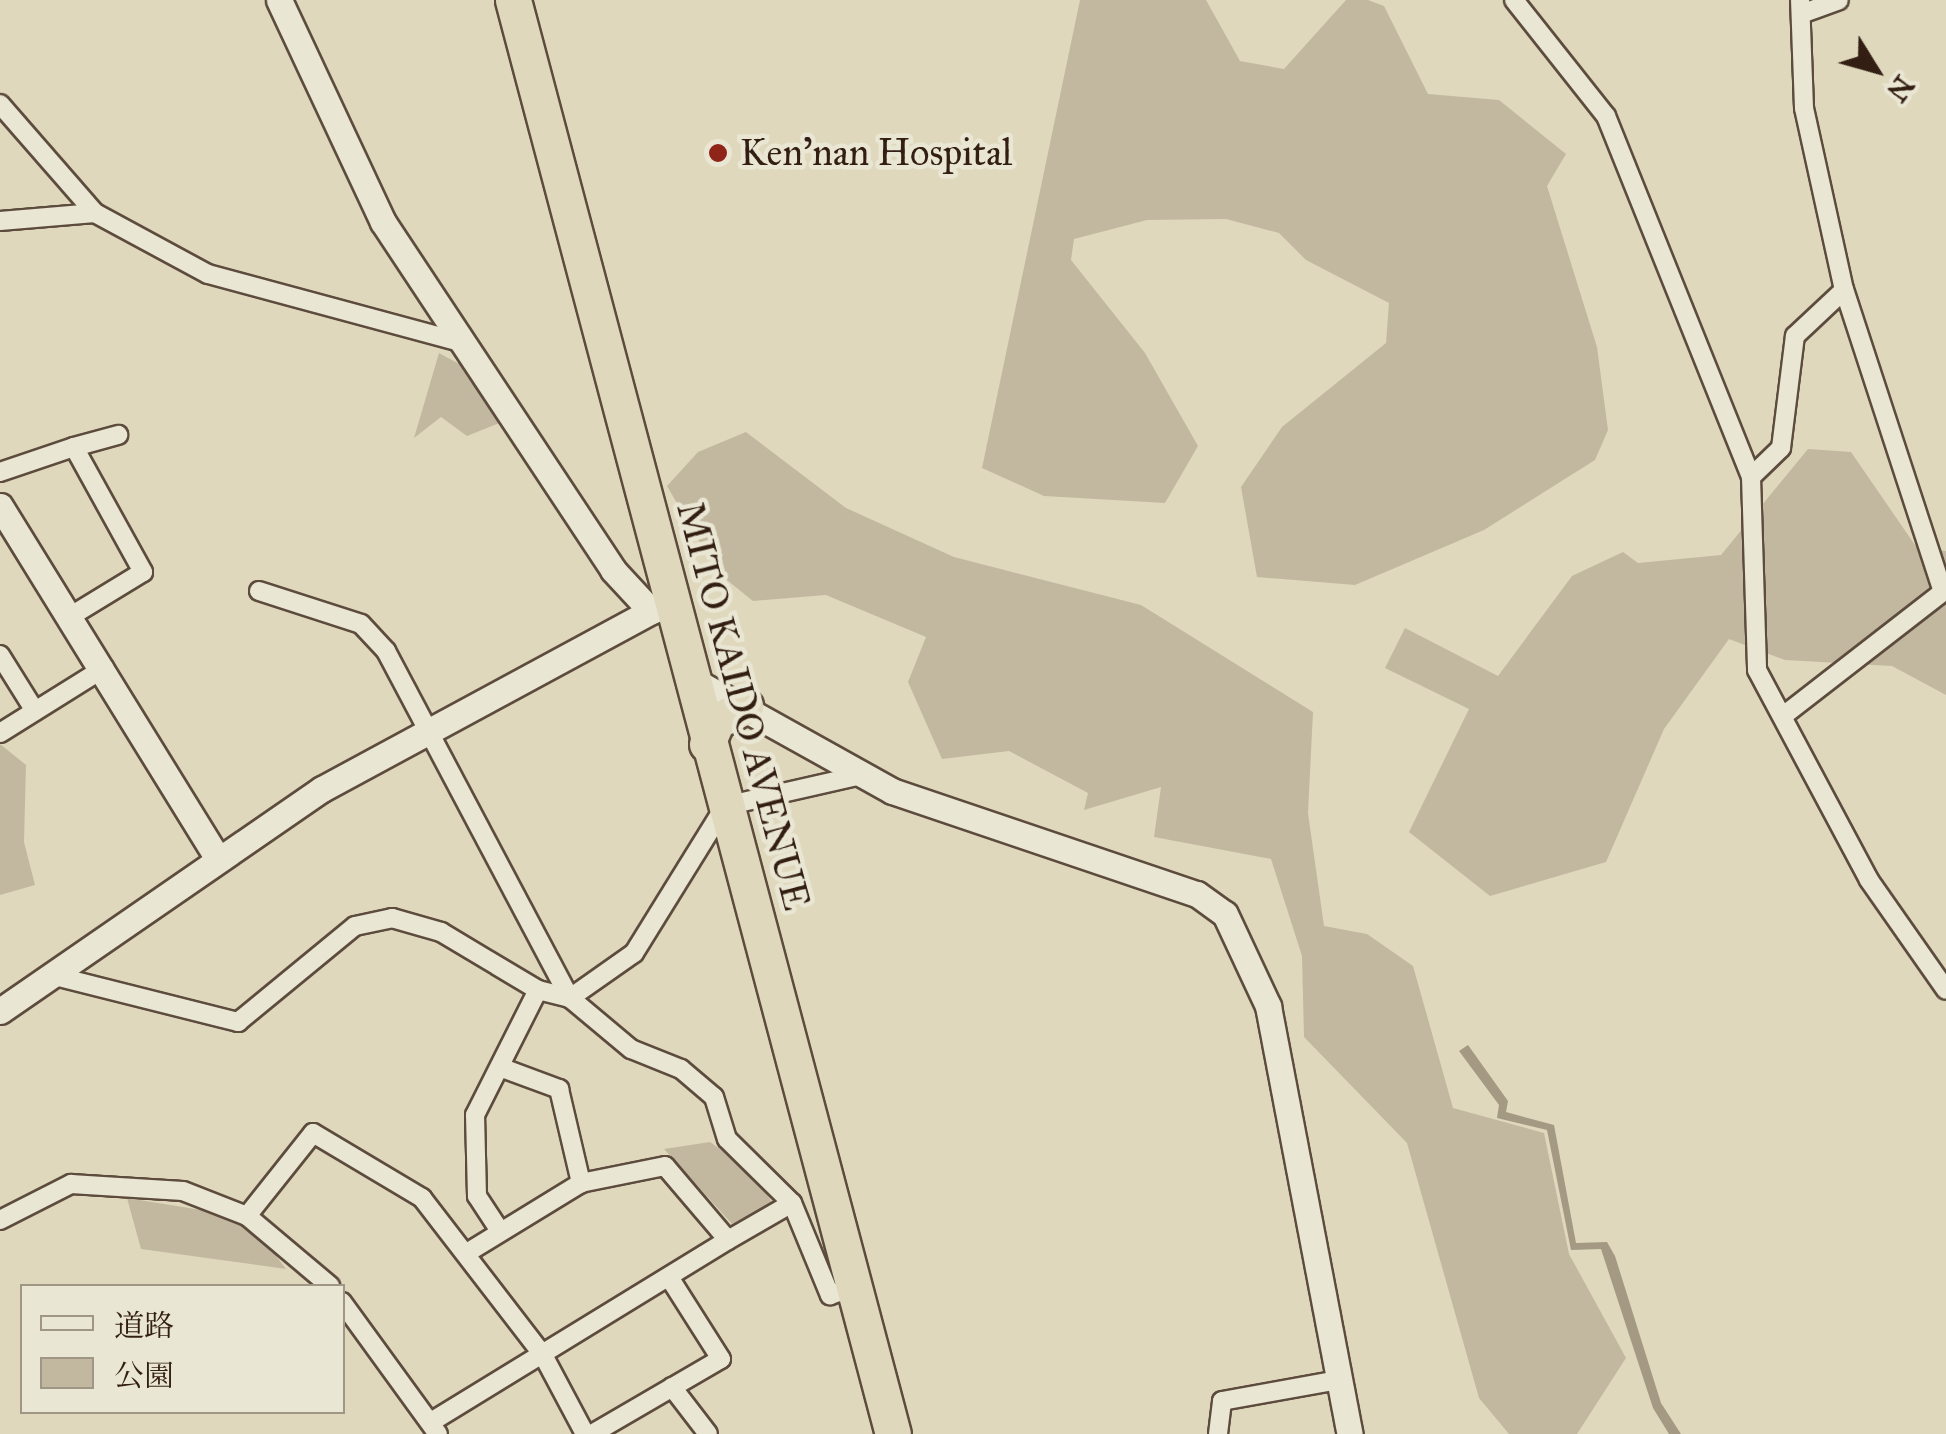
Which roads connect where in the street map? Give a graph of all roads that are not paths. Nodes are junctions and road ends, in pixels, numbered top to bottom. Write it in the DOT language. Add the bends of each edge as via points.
graph roads {
  1 [pos="279,0"];
  2 [pos="513,0"];
  3 [pos="1514,0"];
  4 [pos="1839,0"];
  5 [pos="1802,6"];
  6 [pos="0,104"];
  7 [pos="95,213"];
  8 [pos="0,220"];
  9 [pos="1844,290"];
  10 [pos="464,343"];
  11 [pos="118,434"];
  12 [pos="74,447"];
  13 [pos="0,472"];
  14 [pos="1751,478"];
  15 [pos="0,506"];
  16 [pos="259,591"];
  17 [pos="661,608"];
  18 [pos="71,616"];
  19 [pos="0,655"];
  20 [pos="104,668"];
  21 [pos="691,680"];
  22 [pos="745,706"];
  23 [pos="36,711"];
  24 [pos="1783,716"];
  25 [pos="424,730"];
  26 [pos="0,733"];
  27 [pos="708,744"];
  28 [pos="862,774"];
  29 [pos="725,806"];
  30 [pos="217,858"];
  31 [pos="59,977"];
  32 [pos="538,990"];
  33 [pos="1946,990"];
  34 [pos="570,998"];
  35 [pos="2,1005"];
  36 [pos="505,1069"];
  37 [pos="581,1183"];
  38 [pos="792,1202"];
  39 [pos="247,1216"];
  40 [pos="0,1220"];
  41 [pos="500,1231"];
  42 [pos="728,1240"];
  43 [pos="470,1251"];
  44 [pos="669,1276"];
  45 [pos="328,1284"];
  46 [pos="851,1288"];
  47 [pos="345,1306"];
  48 [pos="543,1354"];
  49 [pos="1339,1380"];
  50 [pos="672,1387"];
  51 [pos="434,1428"];
  52 [pos="588,1434"];
  53 [pos="708,1434"];
  54 [pos="894,1434"];
  55 [pos="1218,1434"];
  56 [pos="1350,1434"];
  1 -- 10 [label="street" via="383,222"];
  2 -- 17 [label="highway, MITO KAIDO AVENUE"];
  3 -- 14 [label="street" via="1606,116"];
  4 -- 5 [label="street"];
  5 -- 9 [label="street" via="1804,108"];
  6 -- 7 [label="street"];
  7 -- 8 [label="street"];
  7 -- 10 [label="street" via="208,274"];
  9 -- 14 [label="street" via="1795,336 1781,448"];
  9 -- 24 [label="street" via="1943,592"];
  10 -- 17 [label="street" via="613,570"];
  11 -- 12 [label="street"];
  12 -- 13 [label="street"];
  12 -- 18 [label="street" via="144,572"];
  14 -- 24 [label="street" via="1757,670"];
  15 -- 18 [label="street"];
  16 -- 25 [label="street" via="362,624 386,651"];
  17 -- 21 [label="highway, MITO KAIDO AVENUE"];
  17 -- 25 [label="street"];
  18 -- 20 [label="street"];
  19 -- 23 [label="street"];
  20 -- 23 [label="street"];
  20 -- 30 [label="street"];
  21 -- 22 [label="street"];
  21 -- 27 [label="highway, MITO KAIDO AVENUE"];
  22 -- 27 [label="highway" via="717,721"];
  22 -- 28 [label="street"];
  23 -- 26 [label="street"];
  24 -- 33 [label="street" via="1868,880"];
  25 -- 30 [label="street"];
  25 -- 34 [label="street"];
  27 -- 29 [label="highway, MITO KAIDO AVENUE"];
  28 -- 29 [label="street"];
  28 -- 49 [label="street" via="988,827 1197,894 1234,926 1268,1006"];
  29 -- 34 [label="street" via="634,952"];
  29 -- 46 [label="highway, MITO KAIDO AVENUE"];
  30 -- 31 [label="street"];
  31 -- 32 [label="street" via="238,1022 355,926 392,918 441,932"];
  31 -- 35 [label="street"];
  32 -- 34 [label="street"];
  32 -- 36 [label="street"];
  34 -- 38 [label="street" via="631,1049 681,1069 714,1096 727,1139"];
  36 -- 37 [label="street" via="558,1089"];
  36 -- 41 [label="street" via="475,1115 477,1196"];
  37 -- 41 [label="street"];
  37 -- 42 [label="street" via="665,1166"];
  38 -- 42 [label="street"];
  38 -- 46 [label="street" via="830,1295"];
  39 -- 40 [label="street" via="183,1191 93,1182 46,1192"];
  39 -- 43 [label="street" via="313,1133 422,1198"];
  39 -- 45 [label="street"];
  41 -- 43 [label="street"];
  42 -- 44 [label="street"];
  43 -- 48 [label="street"];
  44 -- 48 [label="street"];
  44 -- 50 [label="street" via="721,1359"];
  46 -- 54 [label="highway, MITO KAIDO AVENUE"];
  47 -- 51 [label="street"];
  48 -- 51 [label="street"];
  48 -- 52 [label="street"];
  49 -- 55 [label="street" via="1222,1401"];
  49 -- 56 [label="street"];
  50 -- 52 [label="street"];
  50 -- 53 [label="street"];
}
